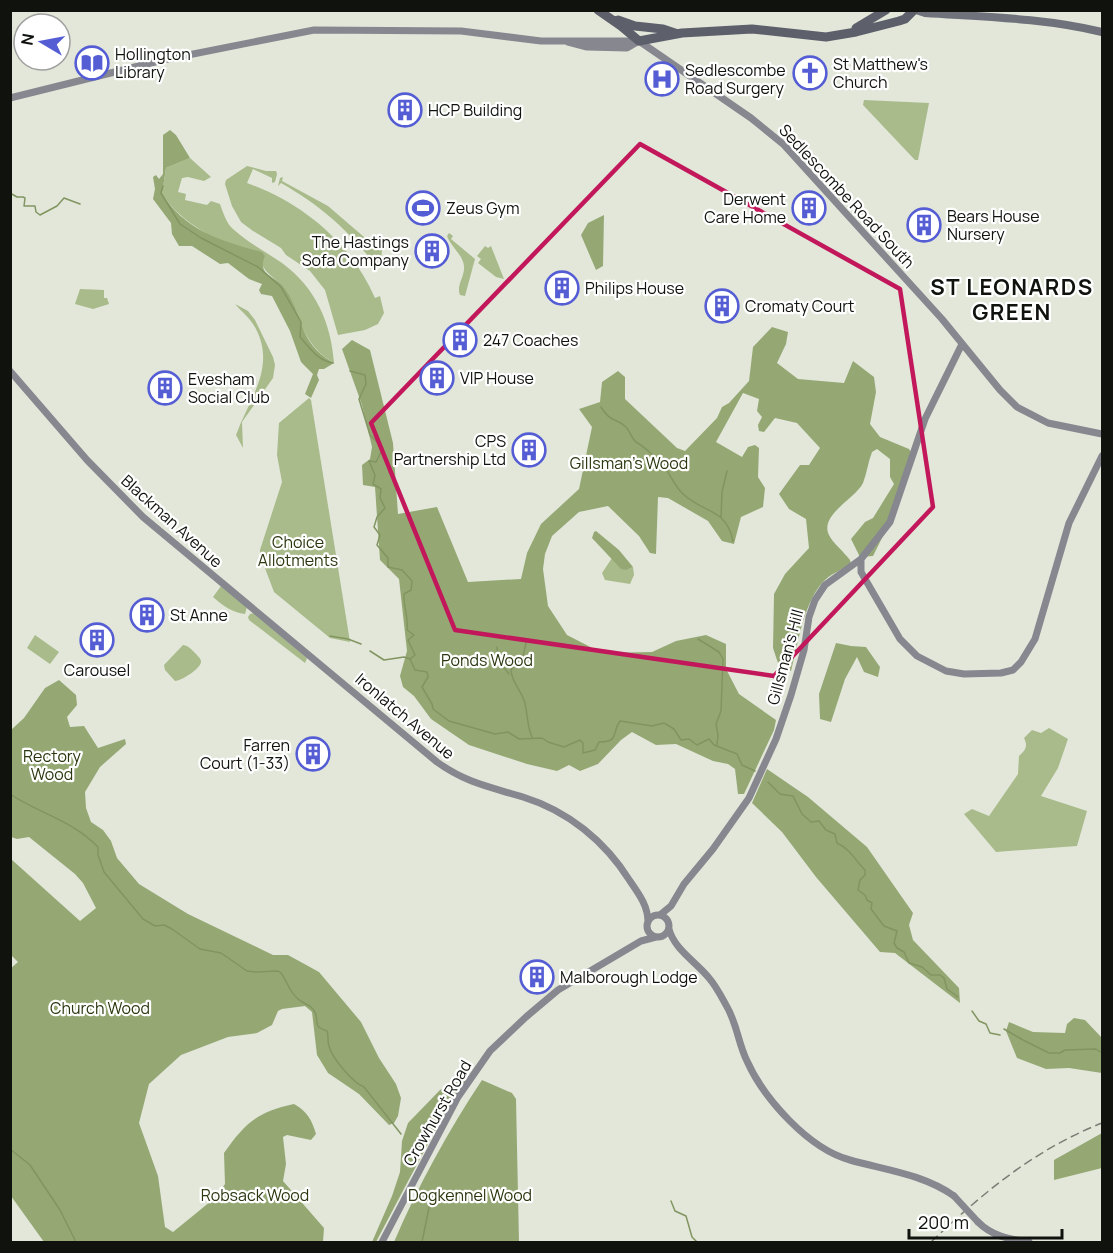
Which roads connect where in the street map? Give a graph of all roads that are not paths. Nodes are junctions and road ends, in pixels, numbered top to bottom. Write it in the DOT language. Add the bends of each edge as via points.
graph roads {
  1 [pos="598,10"];
  2 [pos="886,10"];
  3 [pos="915,10"];
  4 [pos="610,18"];
  5 [pos="1102,32"];
  6 [pos="676,34"];
  7 [pos="846,34"];
  8 [pos="663,36"];
  9 [pos="639,41"];
  10 [pos="659,56"];
  11 [pos="10,98"];
  12 [pos="962,344"];
  13 [pos="10,370"];
  14 [pos="1102,434"];
  15 [pos="1102,456"];
  16 [pos="861,559"];
  17 [pos="850,568"];
  18 [pos="861,572"];
  19 [pos="334,675"];
  20 [pos="671,906"];
  21 [pos="646,907"];
  22 [pos="658,915"];
  23 [pos="647,925"];
  24 [pos="668,926"];
  25 [pos="658,937"];
  26 [pos="641,941"];
  27 [pos="675,942"];
  28 [pos="382,1242"];
  29 [pos="1029,1242"];
  1 -- 4 [label="highway"];
  2 -- 7 [label="highway"];
  3 -- 5 [label="main road" via="1015,17"];
  3 -- 7 [label="highway" via="905,19"];
  4 -- 6 [label="highway"];
  4 -- 9 [label="highway"];
  6 -- 7 [label="highway" via="752,30 819,37"];
  6 -- 8 [label="highway"];
  8 -- 9 [label="highway"];
  8 -- 10 [label="street"];
  9 -- 10 [label="street, Sedlescombe Road South"];
  9 -- 11 [label="street" via="568,42 461,32 314,30 164,60"];
  10 -- 12 [label="street, Sedlescombe Road South" via="783,144"];
  12 -- 14 [label="street, Sedlescombe Road South" via="1017,407 1048,423"];
  12 -- 16 [label="street, Gillsman's Hill" via="925,419 890,522"];
  13 -- 19 [label="street, Blackman Avenue" via="87,460 143,517"];
  15 -- 18 [label="street" via="1069,523 1035,639 1013,670 964,674 931,664 907,648"];
  16 -- 17 [label="street, Gillsman's Hill"];
  16 -- 18 [label="street"];
  17 -- 18 [label="street"];
  17 -- 20 [label="street, Gillsman's Hill" via="825,585 815,600 791,695 749,798"];
  19 -- 21 [label="street, Ironlatch Avenue" via="448,770 477,784 536,802 572,821 615,860"];
  20 -- 22 [label="street, Gillsman's Hill"];
  20 -- 24 [label="street"];
  21 -- 22 [label="street"];
  21 -- 23 [label="street, Ironlatch Avenue"];
  22 -- 23 [label="street" via="651,917"];
  22 -- 24 [label="street"];
  23 -- 25 [label="street" via="650,934"];
  23 -- 26 [label="street"];
  24 -- 25 [label="street"];
  24 -- 27 [label="street"];
  25 -- 26 [label="street, Crowhurst Road"];
  25 -- 27 [label="street"];
  26 -- 28 [label="street, Crowhurst Road" via="558,990 490,1051 458,1097"];
  27 -- 29 [label="street, bridge" via="710,979 727,1007 756,1079 808,1138 848,1160 928,1182 954,1196 990,1233"];
}
